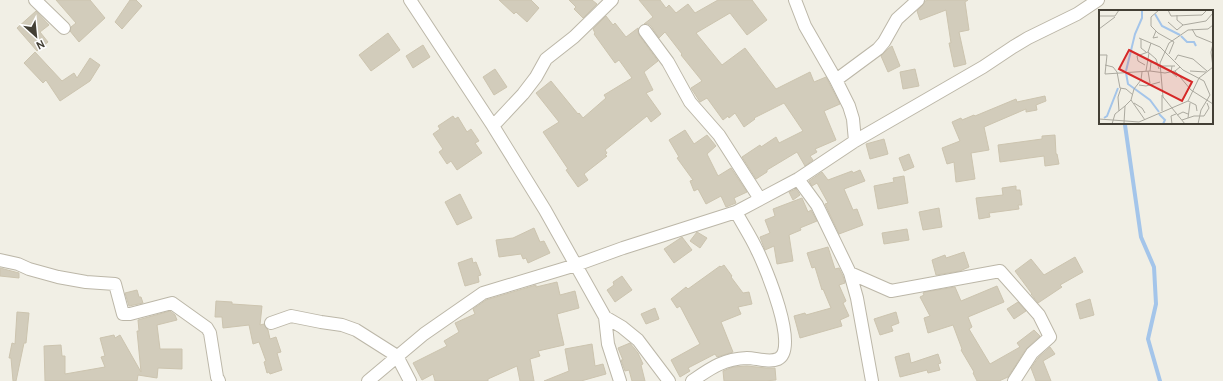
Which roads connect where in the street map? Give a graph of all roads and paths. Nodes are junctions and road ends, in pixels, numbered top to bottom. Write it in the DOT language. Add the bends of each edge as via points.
graph roads {
  1 [pos="35,0"];
  2 [pos="410,0"];
  3 [pos="612,0"];
  4 [pos="795,0"];
  5 [pos="918,0"];
  6 [pos="1098,0"];
  7 [pos="64,28"];
  8 [pos="645,31"];
  9 [pos="836,80"];
  10 [pos="493,126"];
  11 [pos="855,141"];
  12 [pos="798,179"];
  13 [pos="760,199"];
  14 [pos="736,212"];
  15 [pos="0,260"];
  16 [pos="576,265"];
  17 [pos="850,273"];
  18 [pos="605,318"];
  19 [pos="271,322"];
  20 [pos="397,356"];
  21 [pos="616,380"];
  22 [pos="219,381"];
  23 [pos="368,381"];
  24 [pos="410,381"];
  25 [pos="669,381"];
  26 [pos="692,381"];
  27 [pos="872,381"];
  28 [pos="1014,381"];
  1 -- 7 [label="street"];
  2 -- 10 [label="street"];
  3 -- 10 [label="street" via="574,37 546,59 523,94"];
  4 -- 9 [label="street" via="805,26"];
  5 -- 9 [label="street" via="897,19 878,48"];
  6 -- 11 [label="street" via="1063,22 1028,38"];
  8 -- 13 [label="street" via="668,62 690,102 719,135"];
  9 -- 11 [label="street" via="849,106"];
  10 -- 16 [label="street"];
  11 -- 12 [label="street"];
  12 -- 13 [label="street"];
  12 -- 17 [label="street" via="817,205"];
  13 -- 14 [label="street"];
  14 -- 16 [label="street"];
  14 -- 26 [label="street" via="758,251 777,299 785,347 779,359 730,360 713,366"];
  15 -- 22 [label="street" via="58,277 115,284 124,314 172,303 207,328"];
  16 -- 18 [label="street"];
  16 -- 20 [label="street" via="483,293"];
  17 -- 27 [label="street"];
  17 -- 28 [label="street" via="891,291 1000,271 1039,315 1050,337 1032,353"];
  18 -- 21 [label="street"];
  18 -- 25 [label="street" via="638,340"];
  19 -- 20 [label="street" via="291,316 342,325 356,330"];
  20 -- 23 [label="street"];
  20 -- 24 [label="street"];
}
